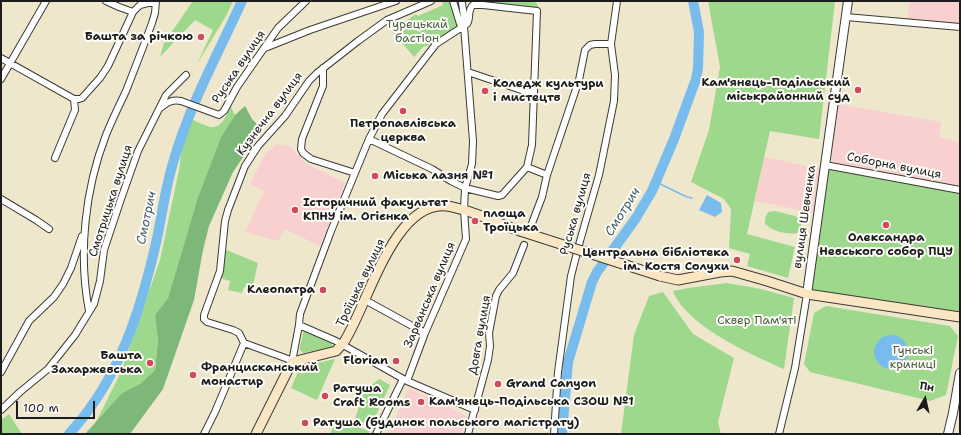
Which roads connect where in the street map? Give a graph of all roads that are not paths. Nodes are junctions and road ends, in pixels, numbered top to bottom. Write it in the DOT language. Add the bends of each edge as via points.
graph roads {
  1 [pos="46,1"];
  2 [pos="106,1"];
  3 [pos="156,1"];
  4 [pos="306,1"];
  5 [pos="396,1"];
  6 [pos="431,1"];
  7 [pos="453,1"];
  8 [pos="617,1"];
  9 [pos="848,1"];
  10 [pos="462,3"];
  11 [pos="133,12"];
  12 [pos="846,17"];
  13 [pos="464,26"];
  14 [pos="960,27"];
  15 [pos="611,44"];
  16 [pos="264,49"];
  17 [pos="1,58"];
  18 [pos="11,63"];
  19 [pos="323,68"];
  20 [pos="468,72"];
  21 [pos="186,75"];
  22 [pos="1,79"];
  23 [pos="533,94"];
  24 [pos="74,99"];
  25 [pos="158,109"];
  26 [pos="368,139"];
  27 [pos="55,158"];
  28 [pos="825,164"];
  29 [pos="527,167"];
  30 [pos="355,173"];
  31 [pos="547,175"];
  32 [pos="465,188"];
  33 [pos="960,190"];
  34 [pos="1,199"];
  35 [pos="464,210"];
  36 [pos="531,226"];
  37 [pos="85,228"];
  38 [pos="49,229"];
  39 [pos="524,245"];
  40 [pos="807,294"];
  41 [pos="365,300"];
  42 [pos="89,311"];
  43 [pos="960,317"];
  44 [pos="299,325"];
  45 [pos="425,333"];
  46 [pos="244,343"];
  47 [pos="341,345"];
  48 [pos="292,362"];
  49 [pos="1,372"];
  50 [pos="960,373"];
  51 [pos="405,380"];
  52 [pos="1,410"];
  53 [pos="475,410"];
  54 [pos="957,414"];
  55 [pos="204,434"];
  56 [pos="256,434"];
  57 [pos="376,434"];
  58 [pos="468,434"];
  59 [pos="554,434"];
  60 [pos="779,434"];
  61 [pos="948,434"];
  1 -- 18 [label="street"];
  2 -- 11 [label="street"];
  3 -- 11 [label="street" via="140,5"];
  3 -- 37 [label="street" via="152,23 96,165"];
  4 -- 16 [label="street, Руська вулиця" via="278,28"];
  5 -- 16 [label="street" via="310,30"];
  6 -- 19 [label="street, Кузнечна вулиця" via="387,20"];
  7 -- 13 [label="street" via="460,24"];
  8 -- 15 [label="street, Руська вулиця"];
  9 -- 12 [label="street, вулиця Шевченка"];
  10 -- 13 [label="street, Зарванська вулиця"];
  11 -- 24 [label="street" via="103,74 82,98"];
  12 -- 14 [label="street"];
  12 -- 28 [label="street, вулиця Шевченка"];
  13 -- 20 [label="street, Зарванська вулиця"];
  13 -- 23 [label="street" via="469,22 473,5 537,11"];
  13 -- 26 [label="street" via="436,44 382,114"];
  15 -- 31 [label="street" via="590,45 585,50 579,80"];
  15 -- 59 [label="street, Руська вулиця" via="615,75 614,101 599,175 571,276 558,372"];
  16 -- 25 [label="street, Руська вулиця" via="219,115 175,100"];
  17 -- 18 [label="street"];
  18 -- 22 [label="street"];
  18 -- 24 [label="street"];
  19 -- 30 [label="street" via="323,86 302,139 301,149 311,159"];
  19 -- 46 [label="street, Кузнечна вулиця" via="252,154 242,172 228,210 220,271 204,319 233,330"];
  20 -- 23 [label="street"];
  20 -- 32 [label="street, Зарванська вулиця" via="473,141 472,164"];
  21 -- 25 [label="street, Смотрицька вулиця" via="166,95"];
  23 -- 29 [label="street" via="532,145"];
  24 -- 27 [label="street" via="75,110"];
  25 -- 42 [label="street, Смотрицька вулиця" via="138,151 120,199 104,250 97,295"];
  26 -- 30 [label="street"];
  26 -- 32 [label="street" via="432,169"];
  28 -- 33 [label="street, Соборна вулиця"];
  28 -- 40 [label="street, вулиця Шевченка"];
  29 -- 31 [label="street"];
  29 -- 32 [label="street" via="502,195"];
  30 -- 44 [label="street" via="300,314"];
  31 -- 36 [label="street" via="542,198"];
  32 -- 35 [label="street, Зарванська вулиця"];
  34 -- 38 [label="street"];
  35 -- 40 [label="main road, Троїцька вулиця, bridge" via="520,231 660,276 678,280 732,272"];
  35 -- 41 [label="main road, Троїцька вулиця" via="446,206 430,207 415,216 385,257"];
  35 -- 45 [label="street, Зарванська вулиця" via="466,239"];
  37 -- 42 [label="street" via="83,256"];
  37 -- 49 [label="street" via="63,284 54,297 29,321"];
  39 -- 53 [label="street, Довга вулиця" via="513,273 496,296 489,333 488,360"];
  40 -- 43 [label="main road, Троїцька вулиця"];
  40 -- 60 [label="street, вулиця Шевченка" via="795,368"];
  41 -- 45 [label="street"];
  41 -- 47 [label="main road, Троїцька вулиця"];
  42 -- 52 [label="street, Смотрицька вулиця" via="75,335 48,369"];
  44 -- 47 [label="street"];
  44 -- 48 [label="street"];
  45 -- 51 [label="street, Зарванська вулиця"];
  46 -- 48 [label="street, Кузнечна вулиця"];
  46 -- 55 [label="street"];
  47 -- 48 [label="main road" via="336,350"];
  47 -- 51 [label="street"];
  48 -- 56 [label="main road"];
  50 -- 54 [label="street"];
  51 -- 53 [label="street"];
  51 -- 57 [label="street, Зарванська вулиця"];
  53 -- 58 [label="street, Довга вулиця"];
  54 -- 61 [label="street"];
}
